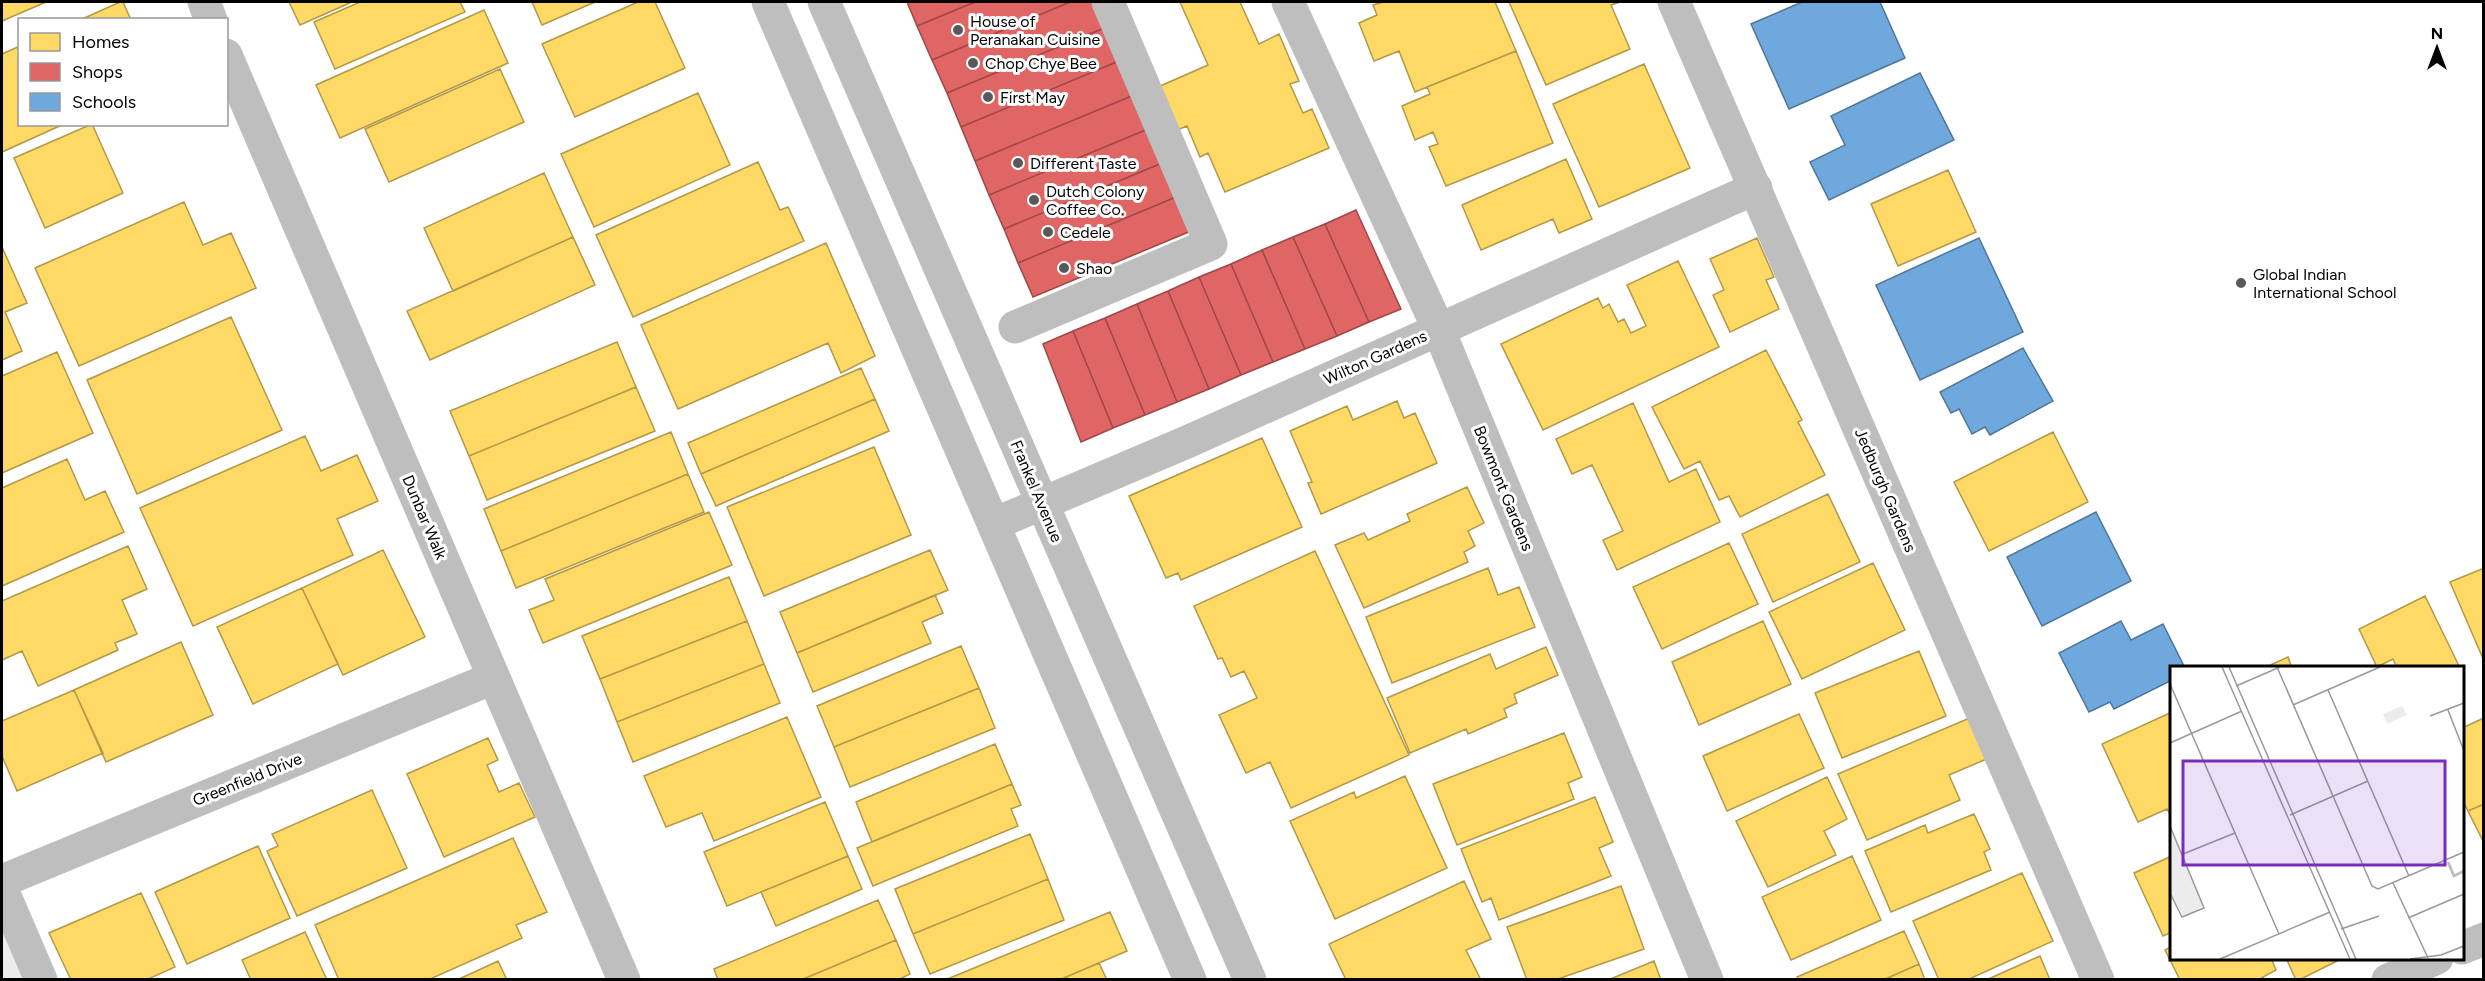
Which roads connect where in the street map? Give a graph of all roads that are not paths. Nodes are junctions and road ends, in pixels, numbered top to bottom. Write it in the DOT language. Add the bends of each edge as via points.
graph roads {
  1 [pos="204,2"];
  2 [pos="768,2"];
  3 [pos="824,2"];
  4 [pos="1108,2"];
  5 [pos="1288,2"];
  6 [pos="1674,2"];
  7 [pos="211,18"];
  8 [pos="228,60"];
  9 [pos="1756,188"];
  10 [pos="1015,327"];
  11 [pos="1438,328"];
  12 [pos="1042,502"];
  13 [pos="994,524"];
  14 [pos="493,678"];
  15 [pos="2,881"];
  16 [pos="2,889"];
  17 [pos="2484,939"];
  18 [pos="2464,948"];
  19 [pos="2433,960"];
  20 [pos="41,980"];
  21 [pos="624,980"];
  22 [pos="1190,980"];
  23 [pos="1250,980"];
  24 [pos="1707,980"];
  25 [pos="2098,980"];
  26 [pos="2388,980"];
  1 -- 7 [label="street"];
  2 -- 13 [label="street"];
  3 -- 12 [label="street, Frankel Avenue"];
  4 -- 10 [label="street" via="1211,244"];
  5 -- 11 [label="street, Bowmont Gardens"];
  6 -- 9 [label="street, Jedburgh Gardens"];
  8 -- 14 [label="street, Dunbar Walk"];
  9 -- 11 [label="street, Wilton Gardens"];
  9 -- 25 [label="street, Jedburgh Gardens"];
  11 -- 12 [label="street, Wilton Gardens" via="1187,442"];
  11 -- 24 [label="street, Bowmont Gardens"];
  12 -- 13 [label="street, Wilton Gardens"];
  12 -- 23 [label="street, Frankel Avenue"];
  13 -- 22 [label="street"];
  14 -- 15 [label="street, Greenfield Drive"];
  14 -- 21 [label="street, Dunbar Walk"];
  16 -- 20 [label="street"];
  17 -- 18 [label="street"];
  19 -- 26 [label="street"];
}
